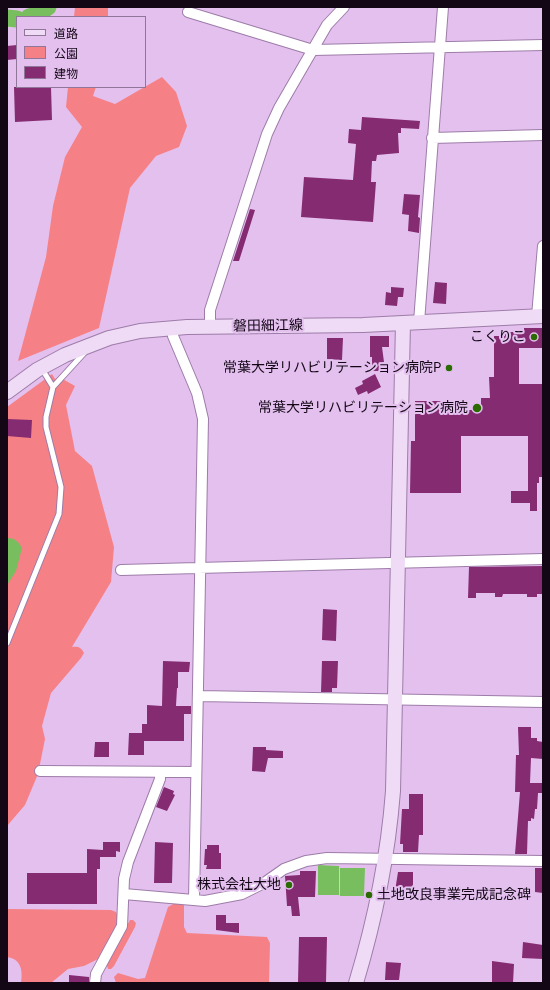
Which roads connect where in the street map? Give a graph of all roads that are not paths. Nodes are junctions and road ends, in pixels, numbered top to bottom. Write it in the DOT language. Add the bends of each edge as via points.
graph roads {
  1 [pos="344,7"];
  2 [pos="443,7"];
  3 [pos="188,12"];
  4 [pos="543,45"];
  5 [pos="440,48"];
  6 [pos="313,50"];
  7 [pos="543,135"];
  8 [pos="432,138"];
  9 [pos="543,246"];
  10 [pos="540,316"];
  11 [pos="419,322"];
  12 [pos="403,323"];
  13 [pos="210,327"];
  14 [pos="173,328"];
  15 [pos="94,343"];
  16 [pos="41,368"];
  17 [pos="53,387"];
  18 [pos="7,392"];
  19 [pos="543,559"];
  20 [pos="399,563"];
  21 [pos="200,568"];
  22 [pos="121,570"];
  23 [pos="7,643"];
  24 [pos="198,696"];
  25 [pos="396,700"];
  26 [pos="543,702"];
  27 [pos="40,771"];
  28 [pos="160,772"];
  29 [pos="196,772"];
  30 [pos="386,859"];
  31 [pos="543,862"];
  32 [pos="124,894"];
  33 [pos="194,900"];
  34 [pos="95,983"];
  35 [pos="356,983"];
  1 -- 6 [label="street" via="327,25"];
  2 -- 5 [label="street"];
  3 -- 6 [label="street"];
  4 -- 5 [label="street"];
  5 -- 6 [label="street"];
  5 -- 8 [label="street"];
  6 -- 13 [label="street" via="267,134 210,310"];
  7 -- 8 [label="street"];
  8 -- 11 [label="street"];
  9 -- 10 [label="street"];
  10 -- 11 [label="street, 磐田細江線"];
  11 -- 12 [label="street, 磐田細江線"];
  12 -- 13 [label="street, 磐田細江線" via="363,326"];
  12 -- 20 [label="street"];
  13 -- 14 [label="street, 磐田細江線"];
  14 -- 15 [label="street, 磐田細江線" via="140,331"];
  14 -- 21 [label="street" via="173,336 197,393 202,414"];
  15 -- 16 [label="street, 磐田細江線"];
  15 -- 17 [label="lane"];
  16 -- 17 [label="lane"];
  16 -- 18 [label="street, 磐田細江線"];
  17 -- 23 [label="lane" via="46,427 61,487 59,514"];
  19 -- 20 [label="street"];
  20 -- 21 [label="street"];
  20 -- 25 [label="street"];
  21 -- 22 [label="street"];
  21 -- 24 [label="street"];
  24 -- 25 [label="street"];
  24 -- 29 [label="street"];
  25 -- 26 [label="street"];
  25 -- 30 [label="street" via="393,791"];
  27 -- 28 [label="street"];
  28 -- 29 [label="street"];
  28 -- 32 [label="street" via="160,779 128,862"];
  29 -- 33 [label="street"];
  30 -- 31 [label="street"];
  30 -- 33 [label="street" via="316,859 284,869 242,894 218,900"];
  30 -- 35 [label="street" via="373,924"];
  32 -- 33 [label="street"];
  32 -- 34 [label="street" via="122,926 96,974"];
}
